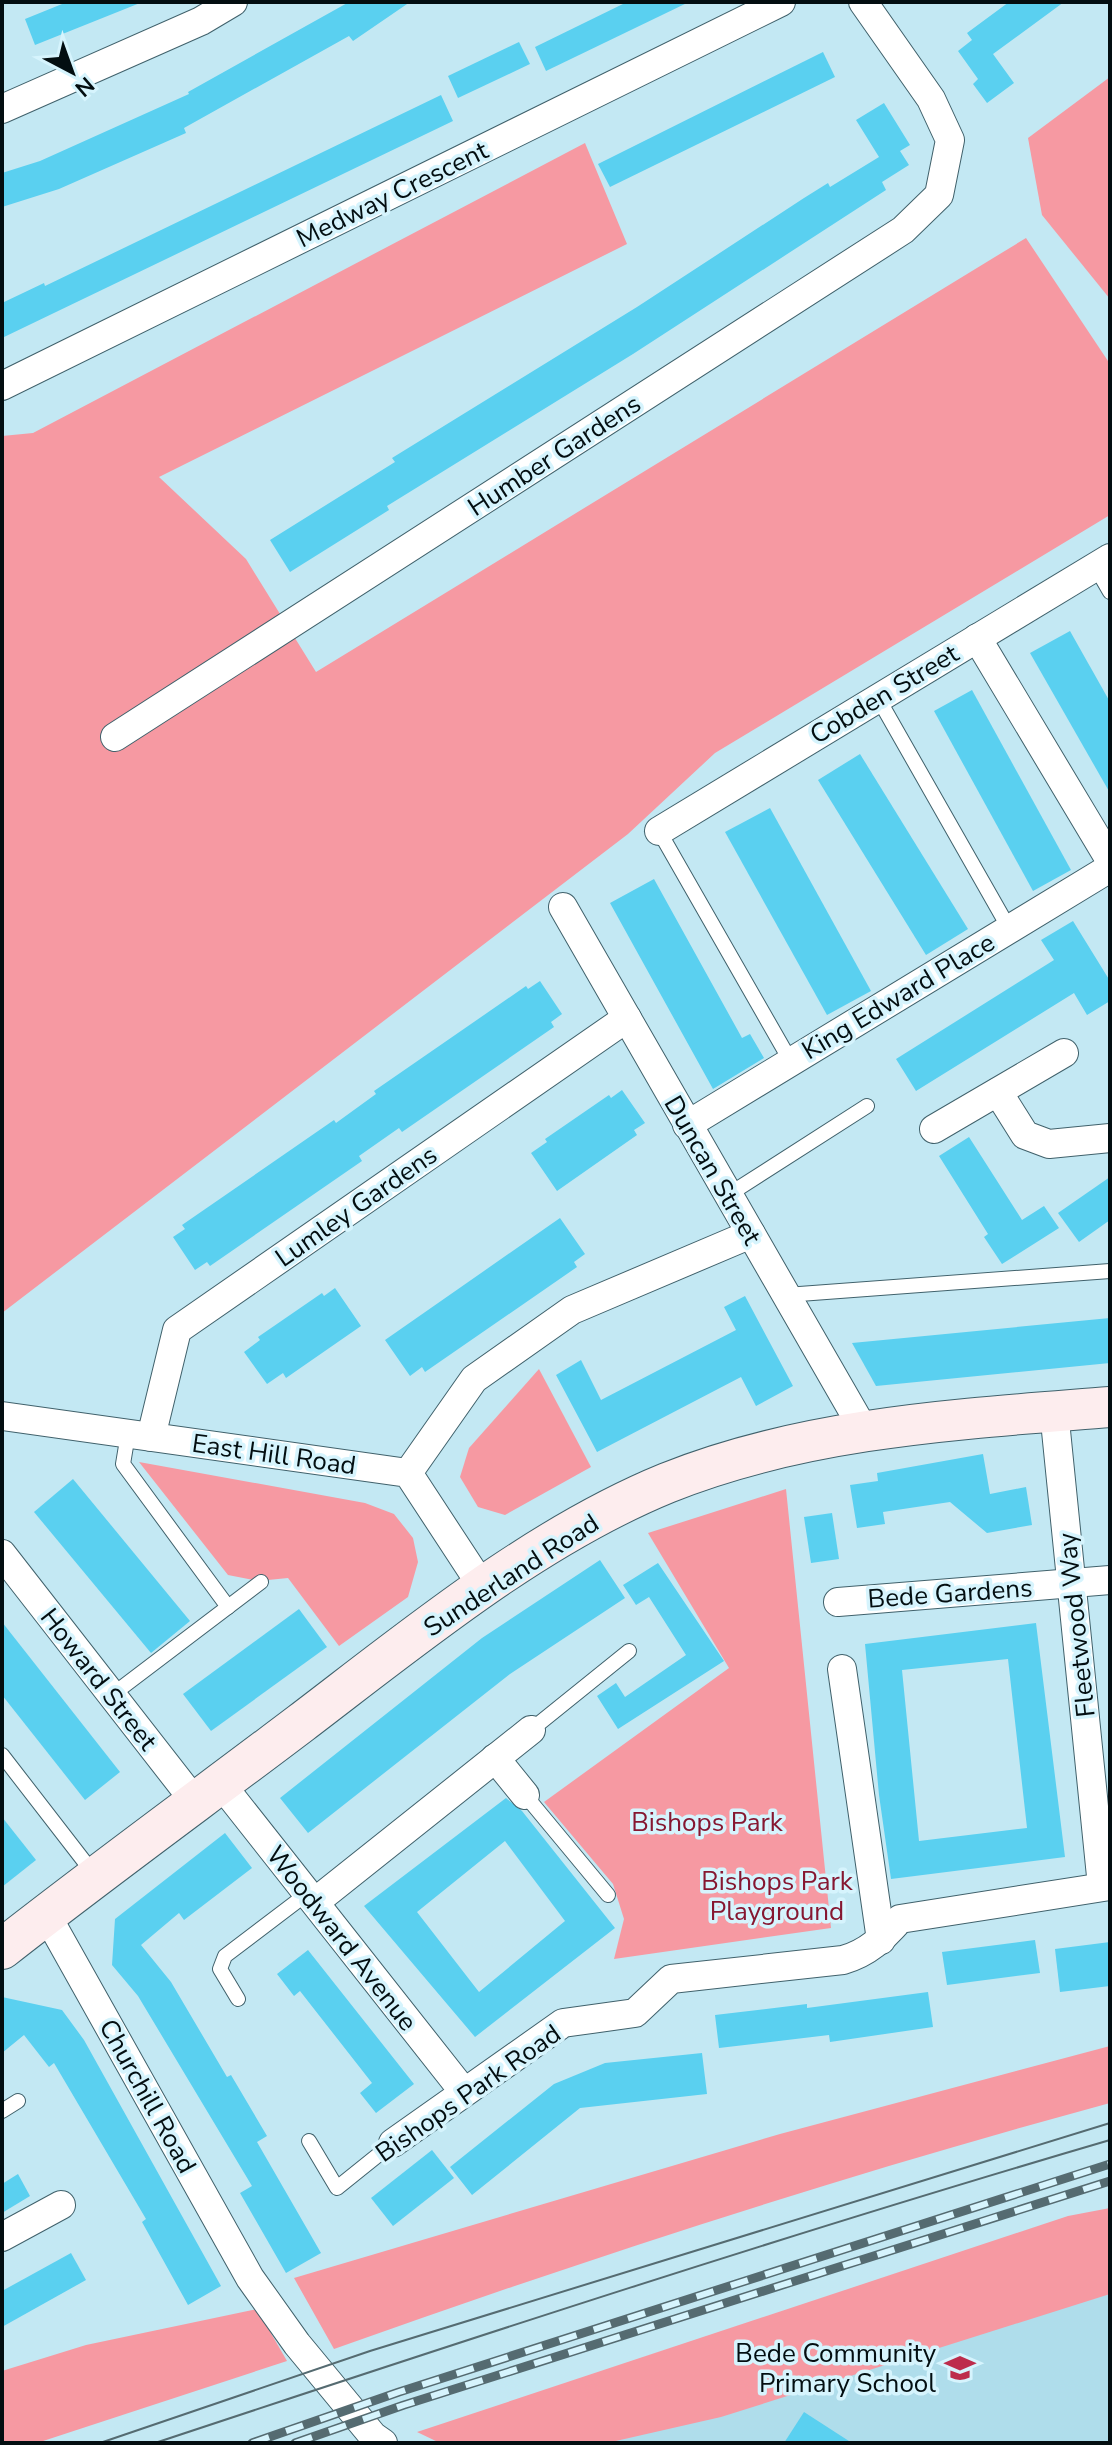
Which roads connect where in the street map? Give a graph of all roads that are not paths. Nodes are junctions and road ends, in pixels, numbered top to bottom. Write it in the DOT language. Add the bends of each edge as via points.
graph roads {
  1 [pos="233,2"];
  2 [pos="781,2"];
  3 [pos="873,6"];
  4 [pos="2,109"];
  5 [pos="2,386"];
  6 [pos="1103,562"];
  7 [pos="1110,592"];
  8 [pos="977,638"];
  9 [pos="878,698"];
  10 [pos="115,737"];
  11 [pos="659,831"];
  12 [pos="1110,860"];
  13 [pos="1110,868"];
  14 [pos="563,907"];
  15 [pos="1010,930"];
  16 [pos="627,1018"];
  17 [pos="1064,1053"];
  18 [pos="790,1060"];
  19 [pos="998,1092"];
  20 [pos="867,1106"];
  21 [pos="687,1125"];
  22 [pos="934,1129"];
  23 [pos="1110,1138"];
  24 [pos="728,1195"];
  25 [pos="751,1234"];
  26 [pos="1110,1271"];
  27 [pos="786,1295"];
  28 [pos="1110,1407"];
  29 [pos="1054,1411"];
  30 [pos="2,1416"];
  31 [pos="865,1432"];
  32 [pos="140,1436"];
  33 [pos="408,1473"];
  34 [pos="2,1554"];
  35 [pos="1110,1580"];
  36 [pos="261,1582"];
  37 [pos="1072,1584"];
  38 [pos="484,1589"];
  39 [pos="838,1602"];
  40 [pos="228,1607"];
  41 [pos="629,1651"];
  42 [pos="842,1669"];
  43 [pos="112,1695"];
  44 [pos="531,1730"];
  45 [pos="2,1755"];
  46 [pos="495,1758"];
  47 [pos="208,1794"];
  48 [pos="525,1795"];
  49 [pos="96,1877"];
  50 [pos="1106,1886"];
  51 [pos="608,1895"];
  52 [pos="311,1898"];
  53 [pos="46,1914"];
  54 [pos="881,1940"];
  55 [pos="2,1949"];
  56 [pos="238,1999"];
  57 [pos="464,2092"];
  58 [pos="18,2101"];
  59 [pos="2,2111"];
  60 [pos="309,2141"];
  61 [pos="393,2143"];
  62 [pos="61,2205"];
  63 [pos="2,2237"];
  64 [pos="383,2443"];
  1 -- 4 [label="street"];
  2 -- 5 [label="street, Medway Crescent"];
  3 -- 10 [label="street, Humber Gardens" via="950,140 939,195 903,230"];
  6 -- 7 [label="lane"];
  6 -- 8 [label="street, Cobden Street"];
  8 -- 9 [label="street, Cobden Street"];
  8 -- 12 [label="street"];
  9 -- 11 [label="street, Cobden Street"];
  9 -- 15 [label="lane"];
  11 -- 18 [label="lane"];
  13 -- 15 [label="street, King Edward Place"];
  14 -- 16 [label="street, Duncan Street"];
  15 -- 18 [label="street, King Edward Place"];
  16 -- 21 [label="street, Duncan Street"];
  16 -- 32 [label="street, Lumley Gardens" via="177,1330"];
  17 -- 19 [label="street"];
  18 -- 21 [label="street, King Edward Place"];
  19 -- 22 [label="street"];
  19 -- 23 [label="street" via="1025,1135 1049,1144"];
  20 -- 24 [label="lane"];
  21 -- 24 [label="street, Duncan Street"];
  24 -- 25 [label="street, Duncan Street"];
  25 -- 27 [label="street, Duncan Street"];
  25 -- 33 [label="street" via="572,1310 474,1379"];
  26 -- 27 [label="lane"];
  27 -- 31 [label="street, Duncan Street"];
  28 -- 29 [label="main road, Sunderland Road"];
  29 -- 31 [label="main road, Sunderland Road"];
  29 -- 37 [label="street, Fleetwood Way"];
  30 -- 32 [label="street, East Hill Road"];
  31 -- 38 [label="main road, Sunderland Road" via="762,1452 668,1483 577,1526"];
  32 -- 33 [label="street, East Hill Road"];
  32 -- 40 [label="lane" via="123,1464"];
  33 -- 38 [label="street"];
  34 -- 43 [label="street, Howard Street"];
  35 -- 37 [label="street, Bede Gardens"];
  36 -- 40 [label="lane"];
  37 -- 39 [label="street, Bede Gardens"];
  37 -- 50 [label="street, Fleetwood Way"];
  38 -- 47 [label="main road, Sunderland Road"];
  40 -- 43 [label="lane"];
  41 -- 44 [label="lane"];
  42 -- 54 [label="street"];
  43 -- 47 [label="street, Howard Street"];
  44 -- 46 [label="street"];
  45 -- 49 [label="lane"];
  46 -- 48 [label="street"];
  46 -- 52 [label="street"];
  47 -- 49 [label="main road, Sunderland Road"];
  47 -- 52 [label="street, Woodward Avenue"];
  48 -- 51 [label="lane"];
  49 -- 53 [label="main road, Sunderland Road"];
  50 -- 54 [label="street, Bishops Park Road" via="900,1919"];
  52 -- 56 [label="lane" via="225,1956 220,1969"];
  52 -- 57 [label="street, Woodward Avenue"];
  53 -- 55 [label="main road, Sunderland Road"];
  53 -- 64 [label="street, Churchill Road" via="250,2278 297,2344"];
  54 -- 57 [label="street, Bishops Park Road" via="843,1960 671,1979 635,2013 563,2023"];
  57 -- 61 [label="street, Bishops Park Road"];
  58 -- 59 [label="lane"];
  60 -- 61 [label="lane, Bishops Park Road" via="337,2188"];
  62 -- 63 [label="street"];
}
